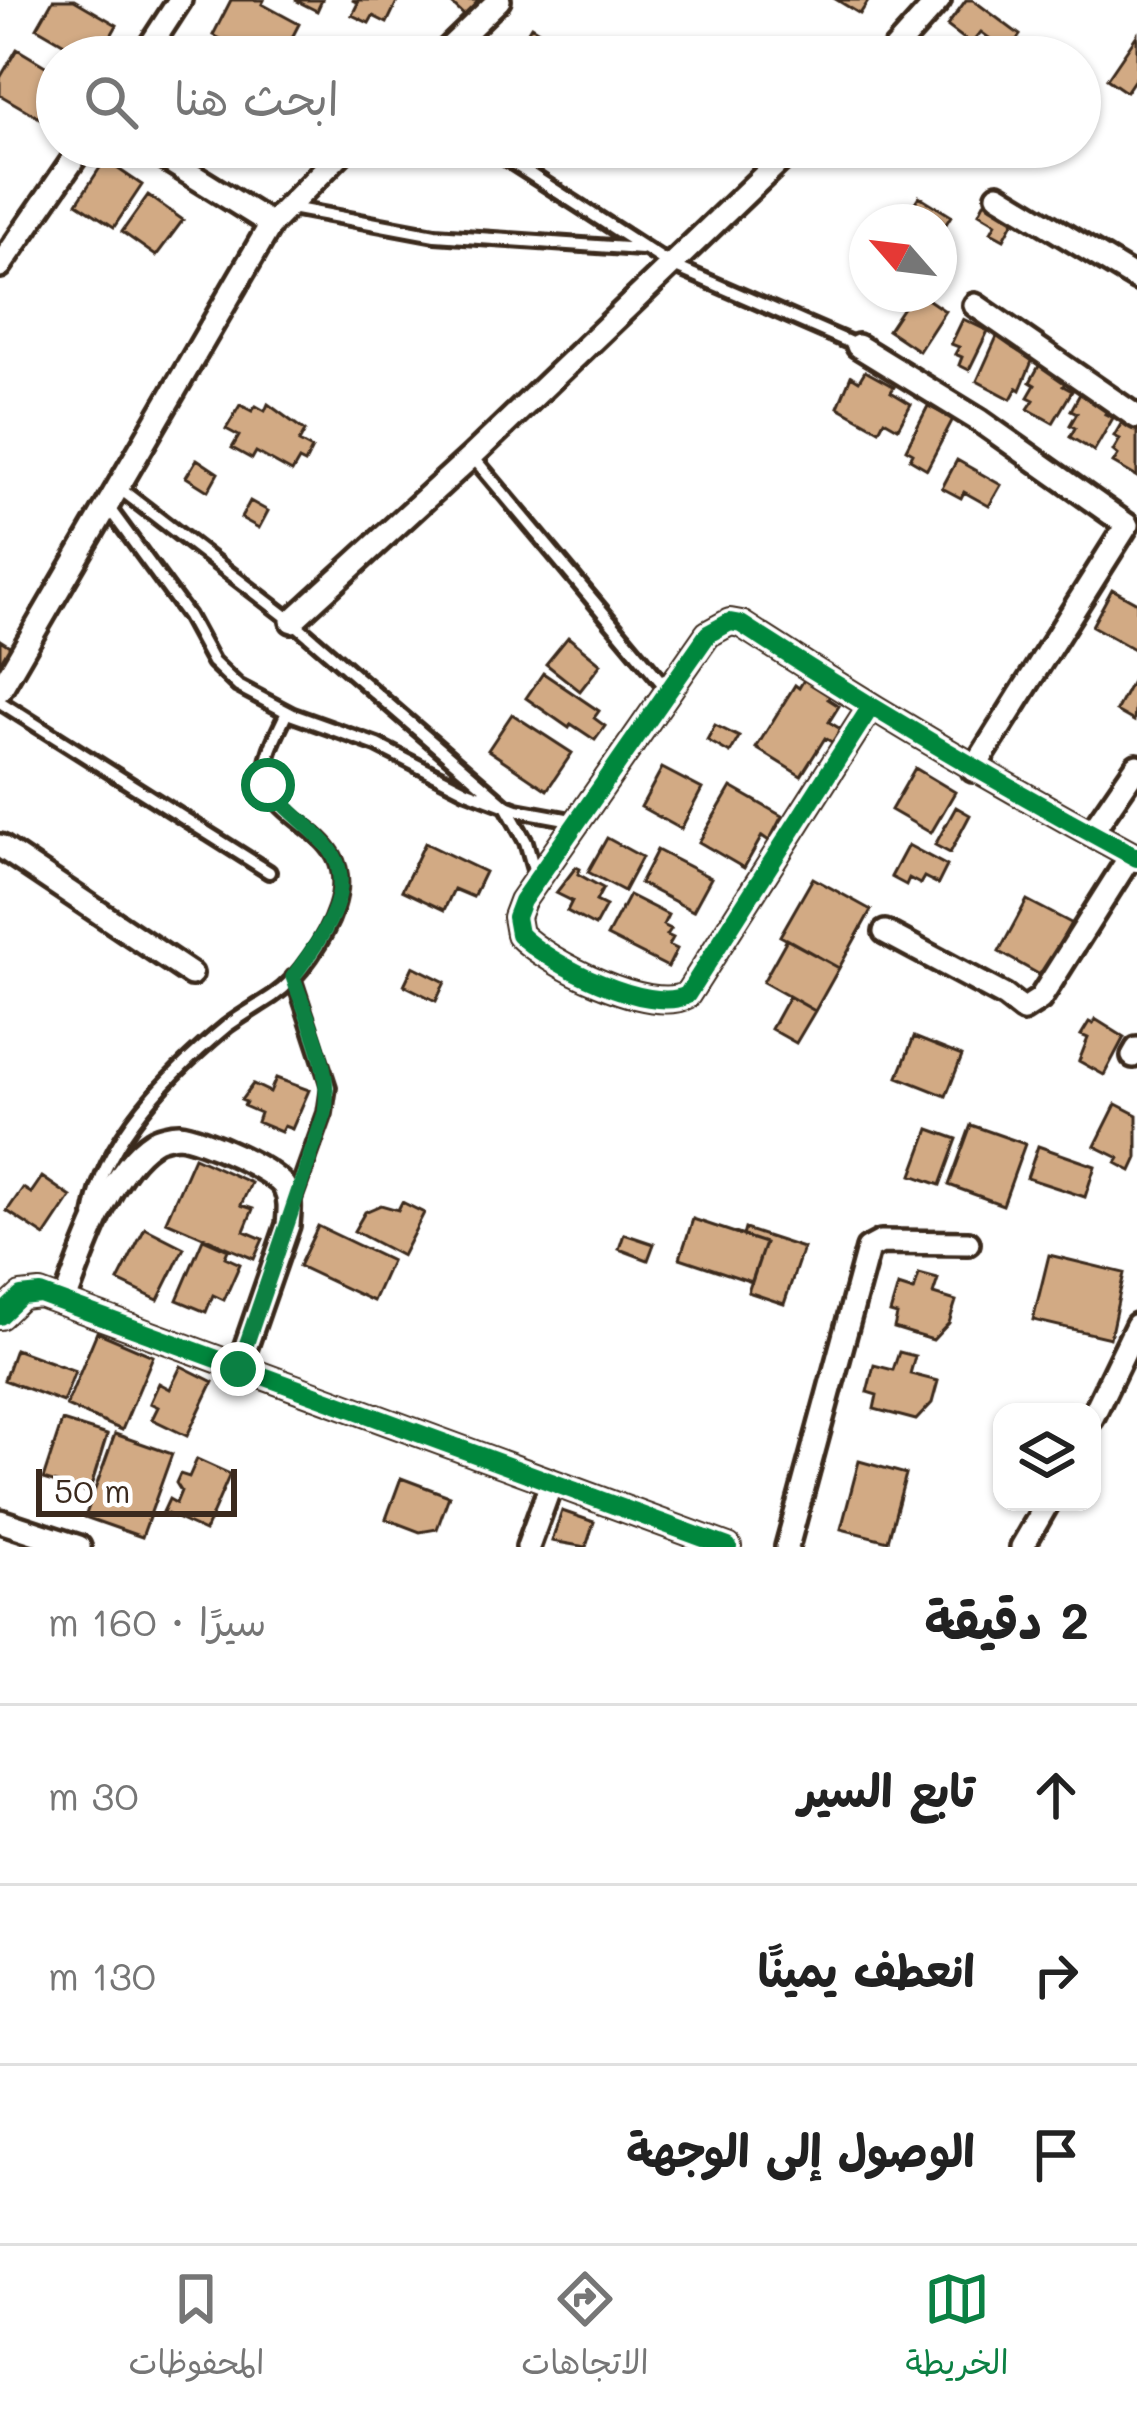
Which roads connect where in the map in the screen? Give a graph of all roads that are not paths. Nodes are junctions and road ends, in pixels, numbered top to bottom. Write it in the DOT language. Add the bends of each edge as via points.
graph roads {
  1 [pos="180,0"];
  2 [pos="500,0"];
  3 [pos="939,0"];
  4 [pos="157,36"];
  5 [pos="468,36"];
  6 [pos="907,36"];
  7 [pos="68,168"];
  8 [pos="187,168"];
  9 [pos="326,168"];
  10 [pos="520,168"];
  11 [pos="772,168"];
  12 [pos="998,195"];
  13 [pos="279,216"];
  14 [pos="644,250"];
  15 [pos="671,265"];
  16 [pos="0,266"];
  17 [pos="1137,279"];
  18 [pos="975,305"];
  19 [pos="858,346"];
  20 [pos="1137,417"];
  21 [pos="472,456"];
  22 [pos="114,498"];
  23 [pos="1134,523"];
  24 [pos="292,621"];
  25 [pos="0,690"];
  26 [pos="668,690"];
  27 [pos="0,703"];
  28 [pos="870,708"];
  29 [pos="287,712"];
  30 [pos="1137,766"];
  31 [pos="973,770"];
  32 [pos="506,806"];
  33 [pos="577,821"];
  34 [pos="1091,833"];
  35 [pos="0,847"];
  36 [pos="1134,856"];
  37 [pos="269,872"];
  38 [pos="536,880"];
  39 [pos="886,932"];
  40 [pos="190,974"];
  41 [pos="293,977"];
  42 [pos="289,1214"];
  43 [pos="968,1243"];
  44 [pos="86,1247"];
  45 [pos="64,1303"];
  46 [pos="0,1316"];
  47 [pos="1137,1325"];
  48 [pos="238,1369"];
  49 [pos="1099,1403"];
  50 [pos="551,1484"];
  51 [pos="1043,1511"];
  52 [pos="0,1522"];
  53 [pos="79,1547"];
  54 [pos="528,1547"];
  55 [pos="728,1547"];
  56 [pos="787,1547"];
  57 [pos="1022,1547"];
  1 -- 4 [label="street"];
  2 -- 5 [label="street"];
  3 -- 6 [label="street"];
  7 -- 16 [label="street"];
  8 -- 13 [label="street"];
  9 -- 13 [label="street"];
  10 -- 14 [label="lane"];
  11 -- 15 [label="street"];
  12 -- 17 [label="street"];
  13 -- 14 [label="lane"];
  13 -- 22 [label="street"];
  14 -- 15 [label="lane"];
  15 -- 19 [label="lane"];
  15 -- 21 [label="street"];
  18 -- 20 [label="street"];
  19 -- 23 [label="street"];
  21 -- 24 [label="street"];
  21 -- 26 [label="lane"];
  22 -- 24 [label="lane"];
  22 -- 25 [label="street"];
  22 -- 29 [label="lane" via="213,662"];
  23 -- 31 [label="street"];
  24 -- 32 [label="lane"];
  26 -- 28 [label="street" via="708,634 730,622"];
  26 -- 33 [label="street"];
  27 -- 37 [label="lane"];
  28 -- 31 [label="street"];
  28 -- 38 [label="street" via="695,984 676,1000 597,981 532,948 516,917"];
  29 -- 32 [label="lane"];
  29 -- 41 [label="lane" via="267,765 268,785 328,845 341,873 325,933"];
  30 -- 34 [label="street"];
  31 -- 34 [label="street"];
  32 -- 33 [label="lane"];
  32 -- 38 [label="lane"];
  33 -- 38 [label="street"];
  34 -- 36 [label="street"];
  35 -- 40 [label="street"];
  36 -- 39 [label="street" via="1040,998 1023,1010"];
  41 -- 42 [label="lane" via="329,1087"];
  41 -- 44 [label="lane" via="182,1065 117,1146 95,1188"];
  42 -- 44 [label="street" via="285,1186 269,1171 180,1135 156,1139 126,1169"];
  42 -- 48 [label="street"];
  43 -- 56 [label="street" via="881,1242 868,1249"];
  44 -- 45 [label="street"];
  45 -- 46 [label="street" via="21,1296"];
  45 -- 48 [label="street"];
  47 -- 49 [label="street"];
  48 -- 50 [label="street"];
  50 -- 54 [label="street"];
  50 -- 55 [label="street"];
  51 -- 57 [label="street"];
  52 -- 53 [label="street"];
}
